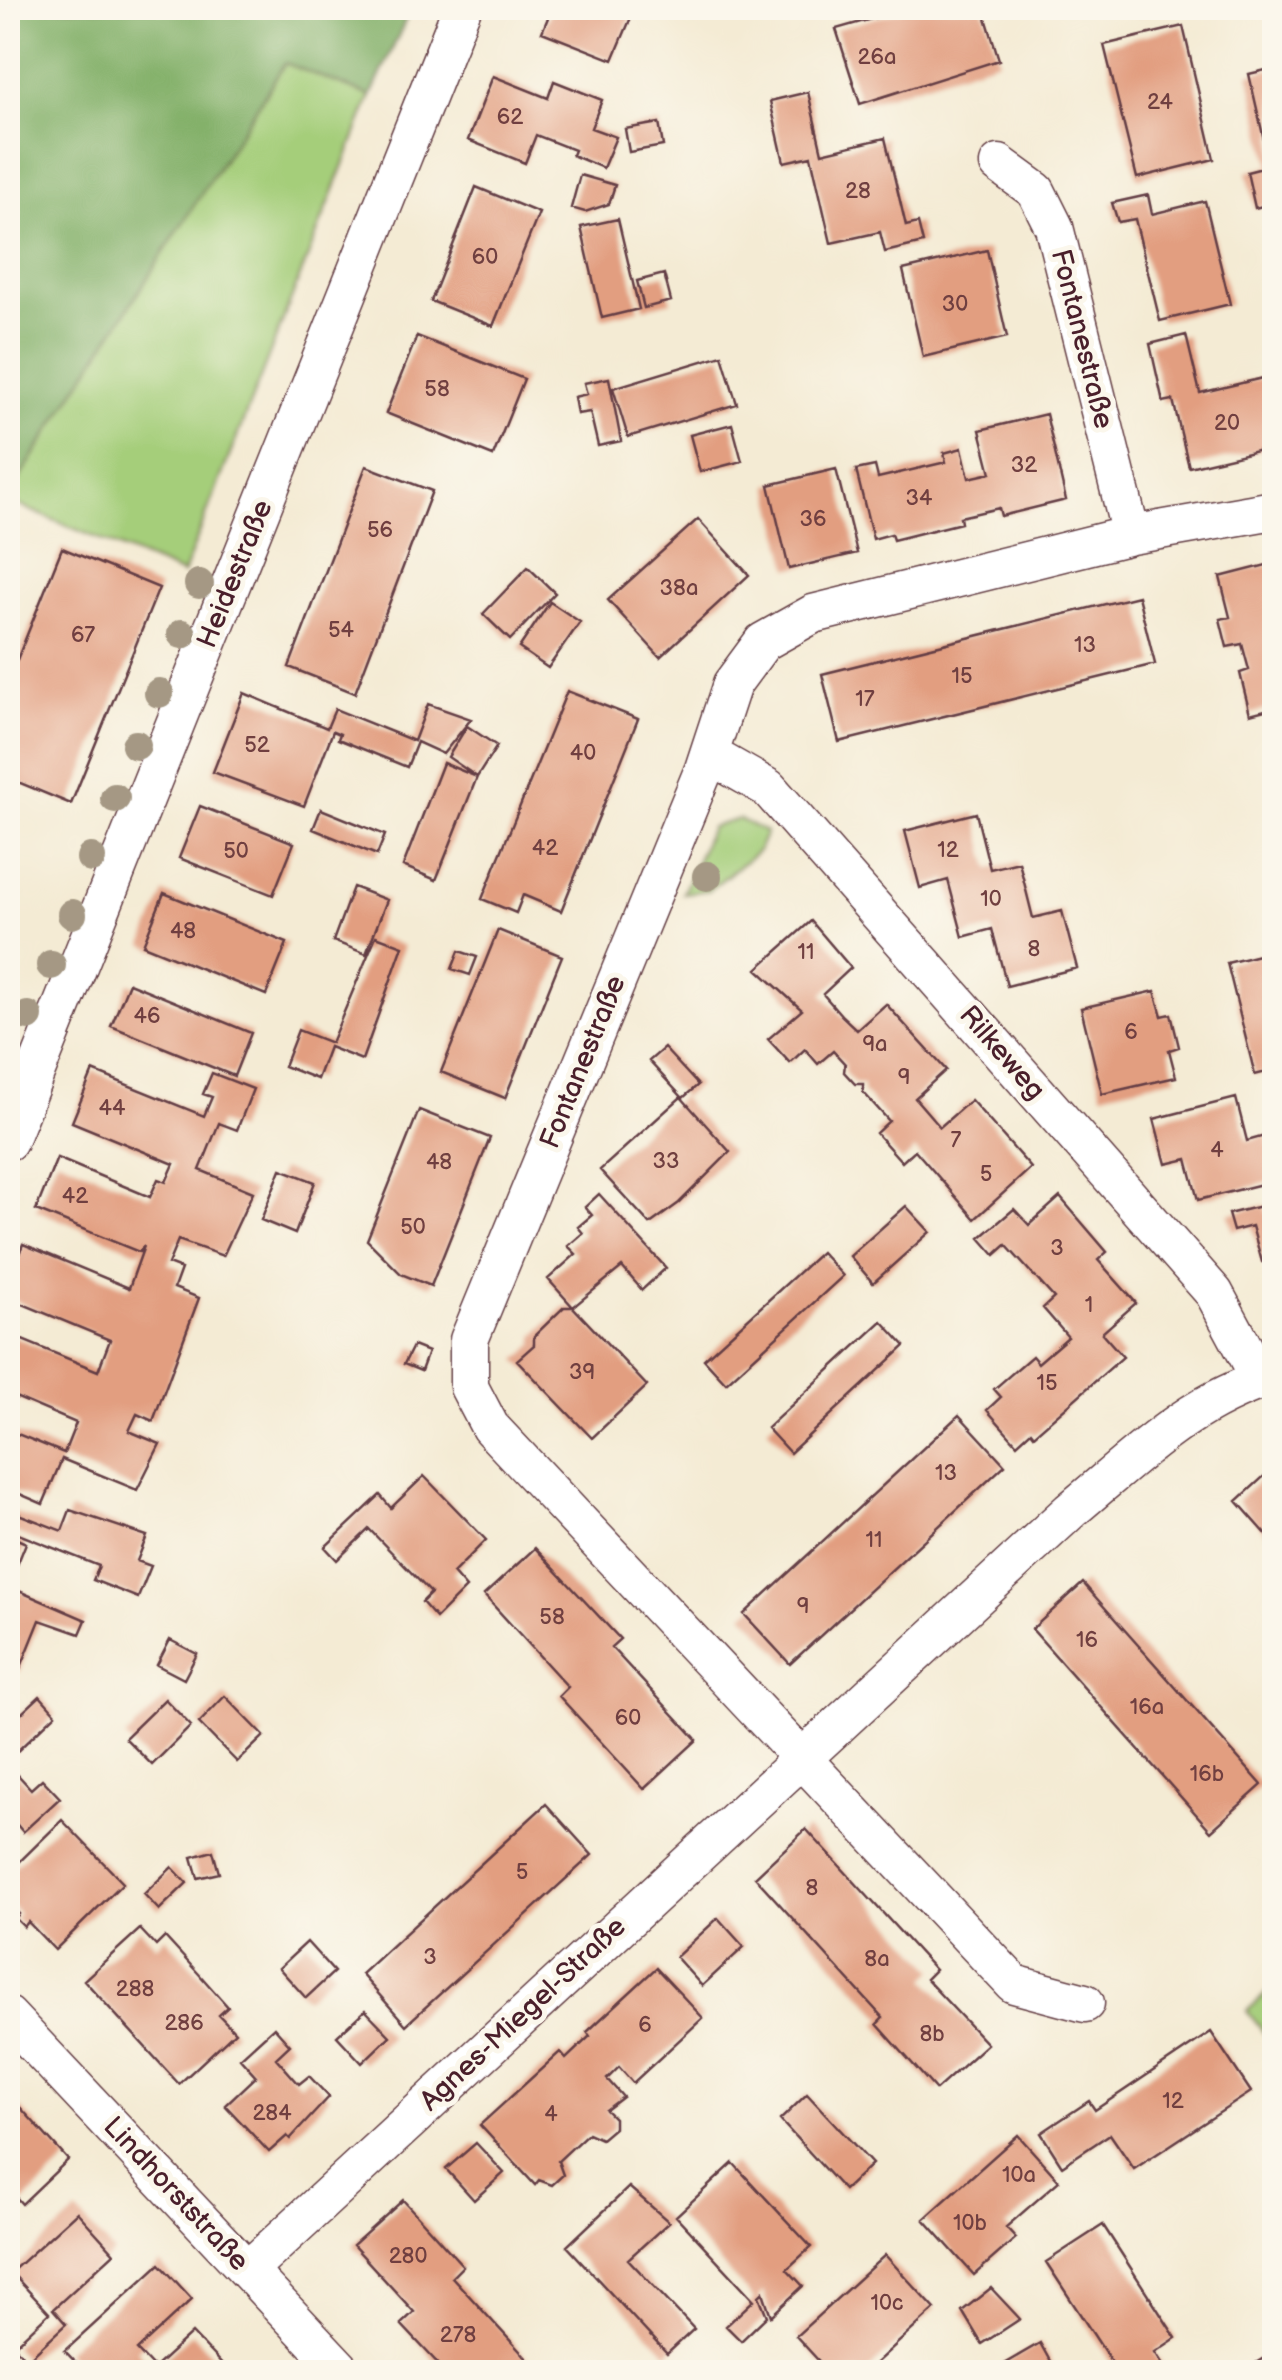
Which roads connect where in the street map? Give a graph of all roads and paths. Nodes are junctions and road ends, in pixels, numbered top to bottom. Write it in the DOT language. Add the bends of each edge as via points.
graph roads {
  1 [pos="462,8"];
  2 [pos="999,164"];
  3 [pos="1274,510"];
  4 [pos="1130,535"];
  5 [pos="710,756"];
  6 [pos="8,1141"];
  7 [pos="1268,1378"];
  8 [pos="798,1758"];
  9 [pos="1085,2003"];
  10 [pos="8,2016"];
  11 [pos="248,2270"];
  12 [pos="343,2372"];
  1 -- 6 [label="street, Heidestraße"];
  2 -- 4 [label="street, Fontanestraße" via="1036,190 1054,227"];
  3 -- 4 [label="street, Fontanestraße"];
  4 -- 5 [label="street, Fontanestraße" via="813,614 776,631 732,684"];
  5 -- 7 [label="street, Rilkeweg" via="768,788 1202,1279"];
  5 -- 8 [label="street, Fontanestraße" via="472,1332 469,1387 490,1427"];
  7 -- 8 [label="street, Agnes-Miegel-Straße" via="1221,1393 1179,1420"];
  8 -- 9 [label="street" via="1014,1984"];
  8 -- 11 [label="street, Agnes-Miegel-Straße"];
  10 -- 11 [label="street, Lindhorststraße"];
  11 -- 12 [label="street, Lindhorststraße"];
}
